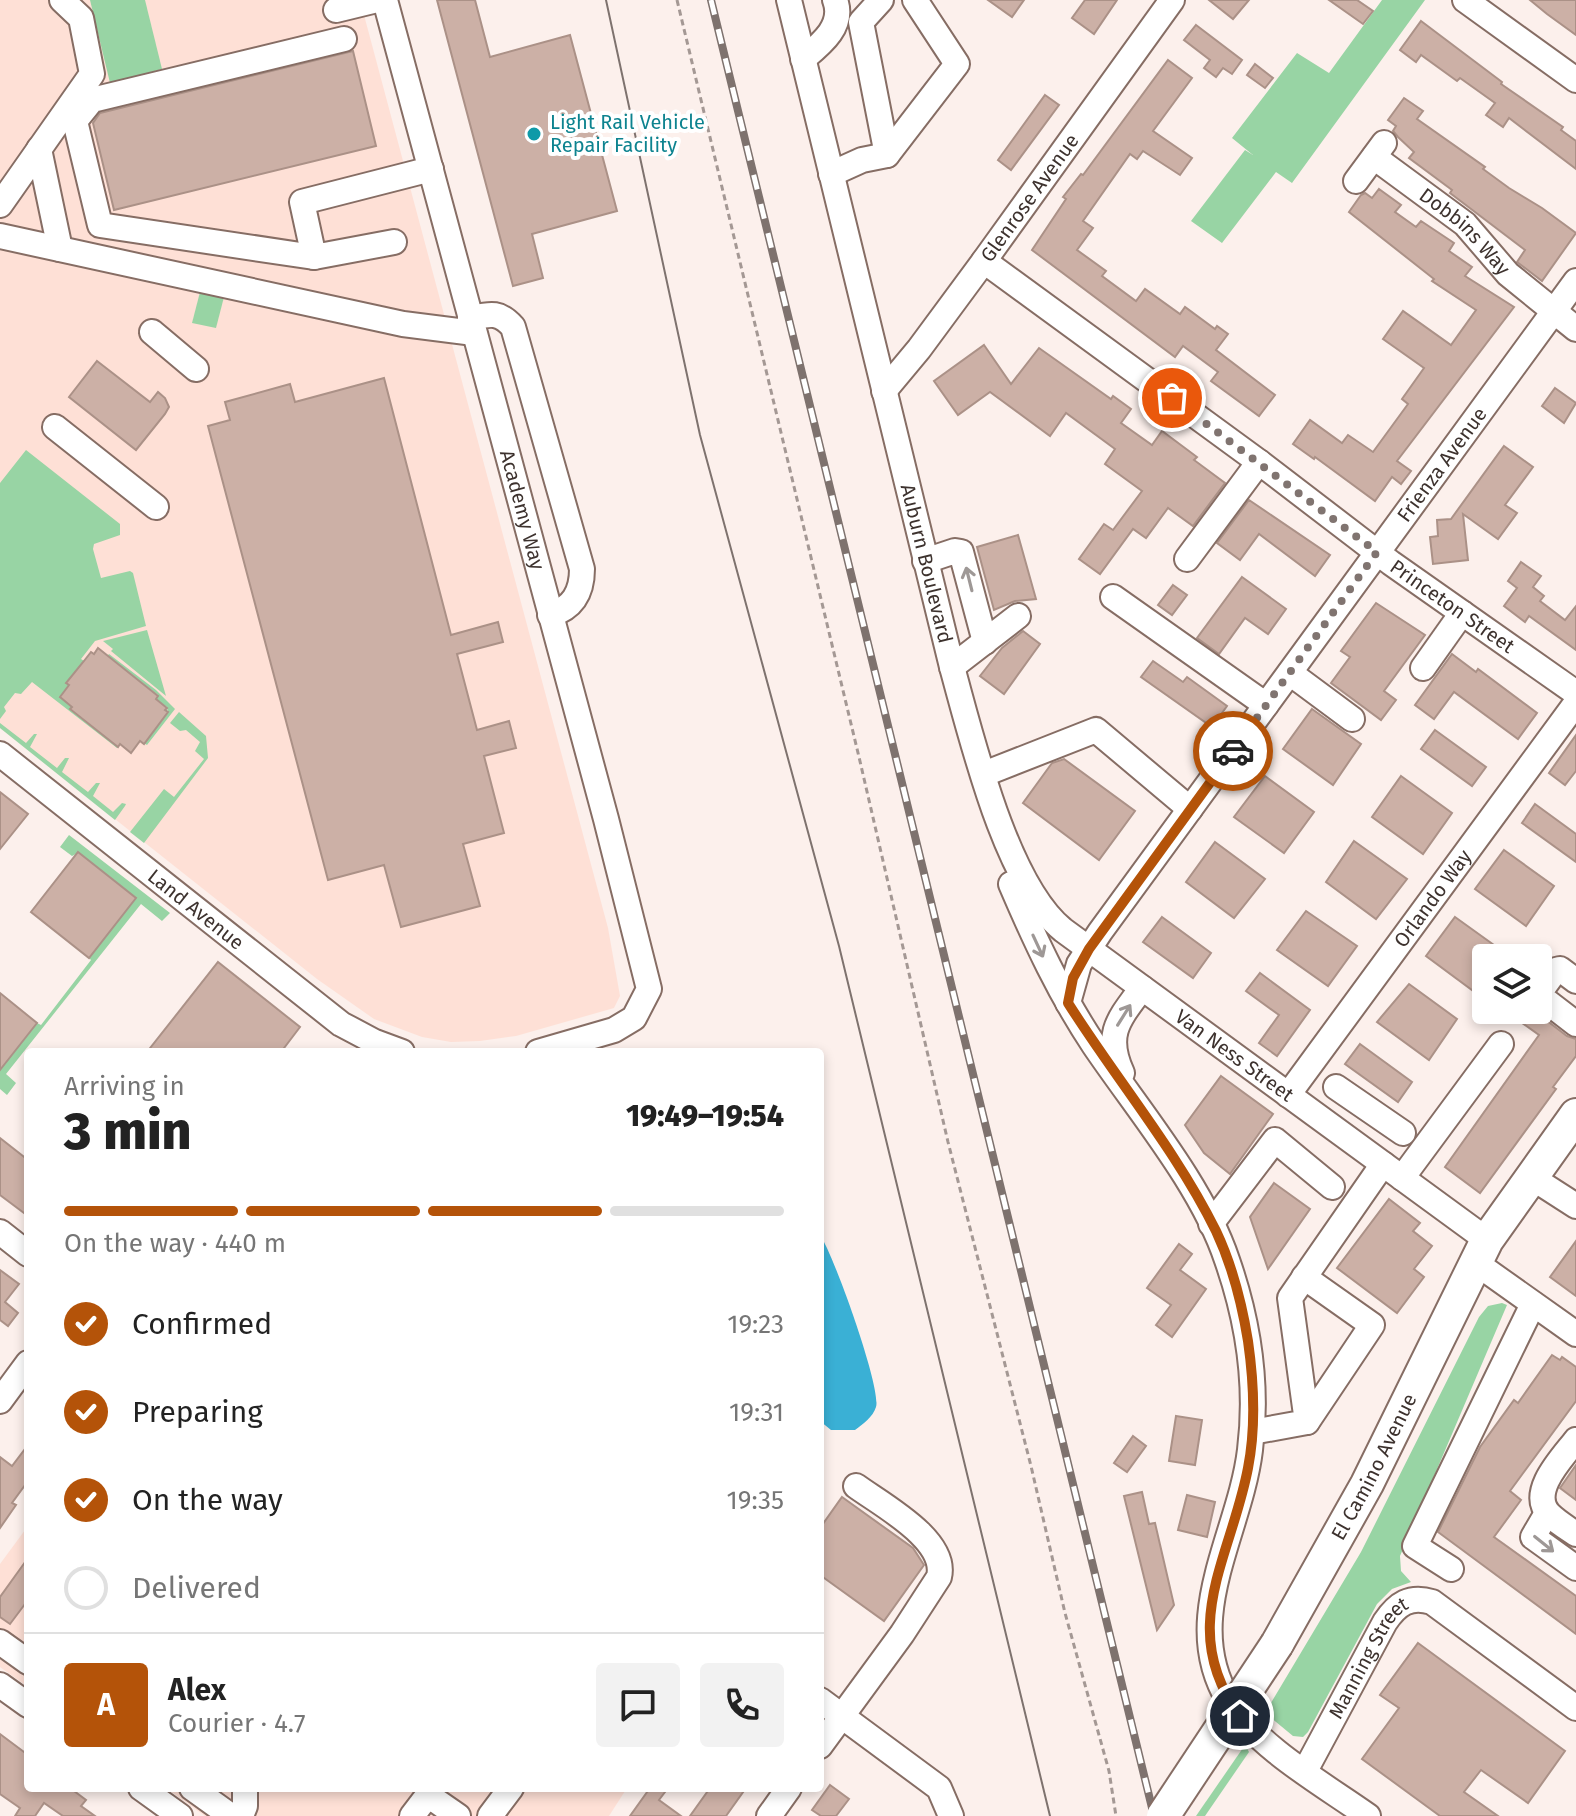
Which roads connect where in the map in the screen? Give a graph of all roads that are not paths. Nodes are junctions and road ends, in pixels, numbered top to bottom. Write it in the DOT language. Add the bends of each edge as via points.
graph roads {
  1 [pos="62,0"];
  2 [pos="377,0"];
  3 [pos="385,0"];
  4 [pos="789,0"];
  5 [pos="835,0"];
  6 [pos="881,0"];
  7 [pos="915,0"];
  8 [pos="1172,0"];
  9 [pos="1465,0"];
  10 [pos="336,10"];
  11 [pos="344,39"];
  12 [pos="803,59"];
  13 [pos="1576,80"];
  14 [pos="39,149"];
  15 [pos="887,155"];
  16 [pos="431,169"];
  17 [pos="831,174"];
  18 [pos="1356,181"];
  19 [pos="0,205"];
  20 [pos="0,236"];
  21 [pos="394,242"];
  22 [pos="60,249"];
  23 [pos="314,257"];
  24 [pos="984,261"];
  25 [pos="1576,281"];
  26 [pos="1555,310"];
  27 [pos="472,326"];
  28 [pos="1576,329"];
  29 [pos="152,332"];
  30 [pos="196,369"];
  31 [pos="884,391"];
  32 [pos="55,427"];
  33 [pos="1259,462"];
  34 [pos="156,507"];
  35 [pos="1377,552"];
  36 [pos="1187,559"];
  37 [pos="925,561"];
  38 [pos="1113,597"];
  39 [pos="1462,613"];
  40 [pos="550,615"];
  41 [pos="1018,616"];
  42 [pos="985,642"];
  43 [pos="952,667"];
  44 [pos="1423,668"];
  45 [pos="1290,673"];
  46 [pos="1576,693"];
  47 [pos="1576,703"];
  48 [pos="1266,705"];
  49 [pos="1352,719"];
  50 [pos="0,754"];
  51 [pos="984,774"];
  52 [pos="1190,809"];
  53 [pos="1010,847"];
  54 [pos="1089,949"];
  55 [pos="1552,976"];
  56 [pos="1576,981"];
  57 [pos="1142,988"];
  58 [pos="1068,1003"];
  59 [pos="1552,1005"];
  60 [pos="1576,1024"];
  61 [pos="1501,1044"];
  62 [pos="374,1047"];
  63 [pos="552,1048"];
  64 [pos="1336,1087"];
  65 [pos="1288,1095"];
  66 [pos="1133,1097"];
  67 [pos="1368,1108"];
  68 [pos="1576,1115"];
  69 [pos="1403,1133"];
  70 [pos="1347,1138"];
  71 [pos="1393,1171"];
  72 [pos="1531,1177"];
  73 [pos="1332,1187"];
  74 [pos="1576,1206"];
  75 [pos="1211,1224"];
  76 [pos="0,1232"];
  77 [pos="24,1251"];
  78 [pos="1482,1252"];
  79 [pos="1304,1277"];
  80 [pos="1533,1304"];
  81 [pos="1576,1334"];
  82 [pos="24,1368"];
  83 [pos="0,1401"];
  84 [pos="1307,1422"];
  85 [pos="1252,1432"];
  86 [pos="1576,1440"];
  87 [pos="856,1486"];
  88 [pos="1547,1513"];
  89 [pos="1576,1534"];
  90 [pos="1576,1568"];
  91 [pos="1422,1599"];
  92 [pos="0,1642"];
  93 [pos="24,1659"];
  94 [pos="0,1685"];
  95 [pos="24,1702"];
  96 [pos="824,1703"];
  97 [pos="1576,1708"];
  98 [pos="842,1716"];
  99 [pos="824,1741"];
  100 [pos="1305,1771"];
  101 [pos="153,1792"];
  102 [pos="198,1792"];
  103 [pos="245,1792"];
  104 [pos="508,1792"];
  105 [pos="786,1792"];
  106 [pos="1358,1813"];
  107 [pos="180,1816"];
  108 [pos="231,1816"];
  109 [pos="241,1816"];
  110 [pos="412,1816"];
  111 [pos="458,1816"];
  112 [pos="490,1816"];
  113 [pos="769,1816"];
  114 [pos="951,1816"];
  115 [pos="1163,1816"];
  1 -- 14 [label="street" via="81,18 92,74"];
  2 -- 10 [label="street"];
  3 -- 16 [label="street, Academy Way"];
  4 -- 12 [label="street, Auburn Boulevard"];
  5 -- 12 [label="street" via="831,32"];
  6 -- 15 [label="street" via="861,22"];
  7 -- 15 [label="street" via="957,64"];
  8 -- 24 [label="street, Glenrose Avenue"];
  9 -- 13 [label="street"];
  11 -- 23 [label="street" via="92,100 75,121 100,225"];
  12 -- 17 [label="street, Auburn Boulevard"];
  14 -- 19 [label="street"];
  14 -- 22 [label="street"];
  15 -- 17 [label="street"];
  16 -- 23 [label="street" via="302,202"];
  16 -- 27 [label="street, Academy Way"];
  17 -- 31 [label="street, Auburn Boulevard"];
  18 -- 26 [label="street, Dobbins Way" via="1379,150 1465,224 1508,274"];
  20 -- 22 [label="street"];
  21 -- 23 [label="street"];
  22 -- 27 [label="street" via="403,324"];
  24 -- 31 [label="street, Glenrose Avenue"];
  24 -- 33 [label="street, Princeton Street"];
  25 -- 26 [label="street, Frienza Avenue"];
  26 -- 28 [label="street, Dobbins Way"];
  26 -- 35 [label="street, Frienza Avenue"];
  27 -- 40 [label="street, Academy Way"];
  27 -- 40 [label="street" via="494,313 513,327 582,569 576,597 566,610"];
  29 -- 30 [label="street"];
  31 -- 37 [label="street, Auburn Boulevard"];
  32 -- 34 [label="street"];
  33 -- 35 [label="street, Princeton Street"];
  33 -- 36 [label="street"];
  35 -- 39 [label="street, Princeton Street"];
  35 -- 45 [label="street, Frienza Avenue"];
  42 -- 37 [label="street, one-way" via="961,552"];
  37 -- 43 [label="street, Auburn Boulevard"];
  38 -- 48 [label="street"];
  39 -- 44 [label="street"];
  39 -- 46 [label="street, Princeton Street"];
  40 -- 63 [label="street, Academy Way" via="649,989 634,1018 614,1030"];
  41 -- 42 [label="street"];
  42 -- 43 [label="street"];
  43 -- 51 [label="street, Auburn Boulevard"];
  45 -- 48 [label="street, Frienza Avenue"];
  45 -- 49 [label="street"];
  47 -- 65 [label="street, Orlando Way"];
  48 -- 52 [label="street, Frienza Avenue"];
  50 -- 62 [label="street, Land Avenue"];
  51 -- 52 [label="street" via="1096,730"];
  51 -- 53 [label="street, Auburn Boulevard"];
  52 -- 54 [label="street, Frienza Avenue"];
  53 -- 54 [label="street, Van Ness Street" via="1043,912"];
  53 -- 58 [label="street, Auburn Boulevard, one-way" via="1006,874"];
  54 -- 57 [label="street, Van Ness Street"];
  54 -- 58 [label="street, Frienza Avenue" via="1073,978"];
  55 -- 56 [label="street" via="1560,969"];
  57 -- 65 [label="street, Van Ness Street"];
  66 -- 57 [label="street, Auburn Boulevard, one-way" via="1113,1041 1117,1024"];
  58 -- 66 [label="street, Auburn Boulevard"];
  59 -- 60 [label="street"];
  61 -- 71 [label="street"];
  64 -- 67 [label="street"];
  65 -- 70 [label="street, Van Ness Street"];
  66 -- 75 [label="street, Auburn Boulevard"];
  67 -- 69 [label="street"];
  67 -- 70 [label="street"];
  68 -- 72 [label="main road, El Camino Avenue"];
  70 -- 71 [label="street, Van Ness Street"];
  71 -- 78 [label="street, Van Ness Street"];
  71 -- 79 [label="street"];
  72 -- 74 [label="street"];
  72 -- 78 [label="main road, El Camino Avenue"];
  73 -- 75 [label="street" via="1275,1140"];
  75 -- 85 [label="street, Auburn Boulevard" via="1242,1311 1251,1369"];
  76 -- 77 [label="street"];
  78 -- 80 [label="street, Van Ness Street"];
  78 -- 115 [label="main road, El Camino Avenue, bridge" via="1367,1484 1277,1644"];
  79 -- 84 [label="street" via="1290,1298"];
  79 -- 84 [label="street" via="1372,1325"];
  80 -- 81 [label="street, Van Ness Street"];
  80 -- 91 [label="street" via="1415,1546 1442,1563"];
  82 -- 83 [label="street"];
  84 -- 85 [label="street"];
  85 -- 100 [label="street, Auburn Boulevard" via="1244,1486 1215,1579 1209,1637 1228,1700 1266,1741"];
  86 -- 88 [label="street" via="1545,1485"];
  87 -- 98 [label="street" via="926,1536 941,1569"];
  88 -- 89 [label="street"];
  88 -- 90 [label="street, one-way" via="1533,1537"];
  91 -- 97 [label="street, Manning Street"];
  91 -- 100 [label="street, Manning Street" via="1400,1604 1385,1622"];
  92 -- 93 [label="street"];
  94 -- 95 [label="street"];
  96 -- 98 [label="street"];
  98 -- 99 [label="street"];
  98 -- 114 [label="street" via="939,1788"];
  100 -- 106 [label="street, Auburn Boulevard"];
  101 -- 107 [label="street"];
  102 -- 108 [label="street"];
  103 -- 109 [label="street"];
  104 -- 112 [label="street"];
  105 -- 113 [label="street"];
  110 -- 111 [label="street" via="432,1798"];
}
